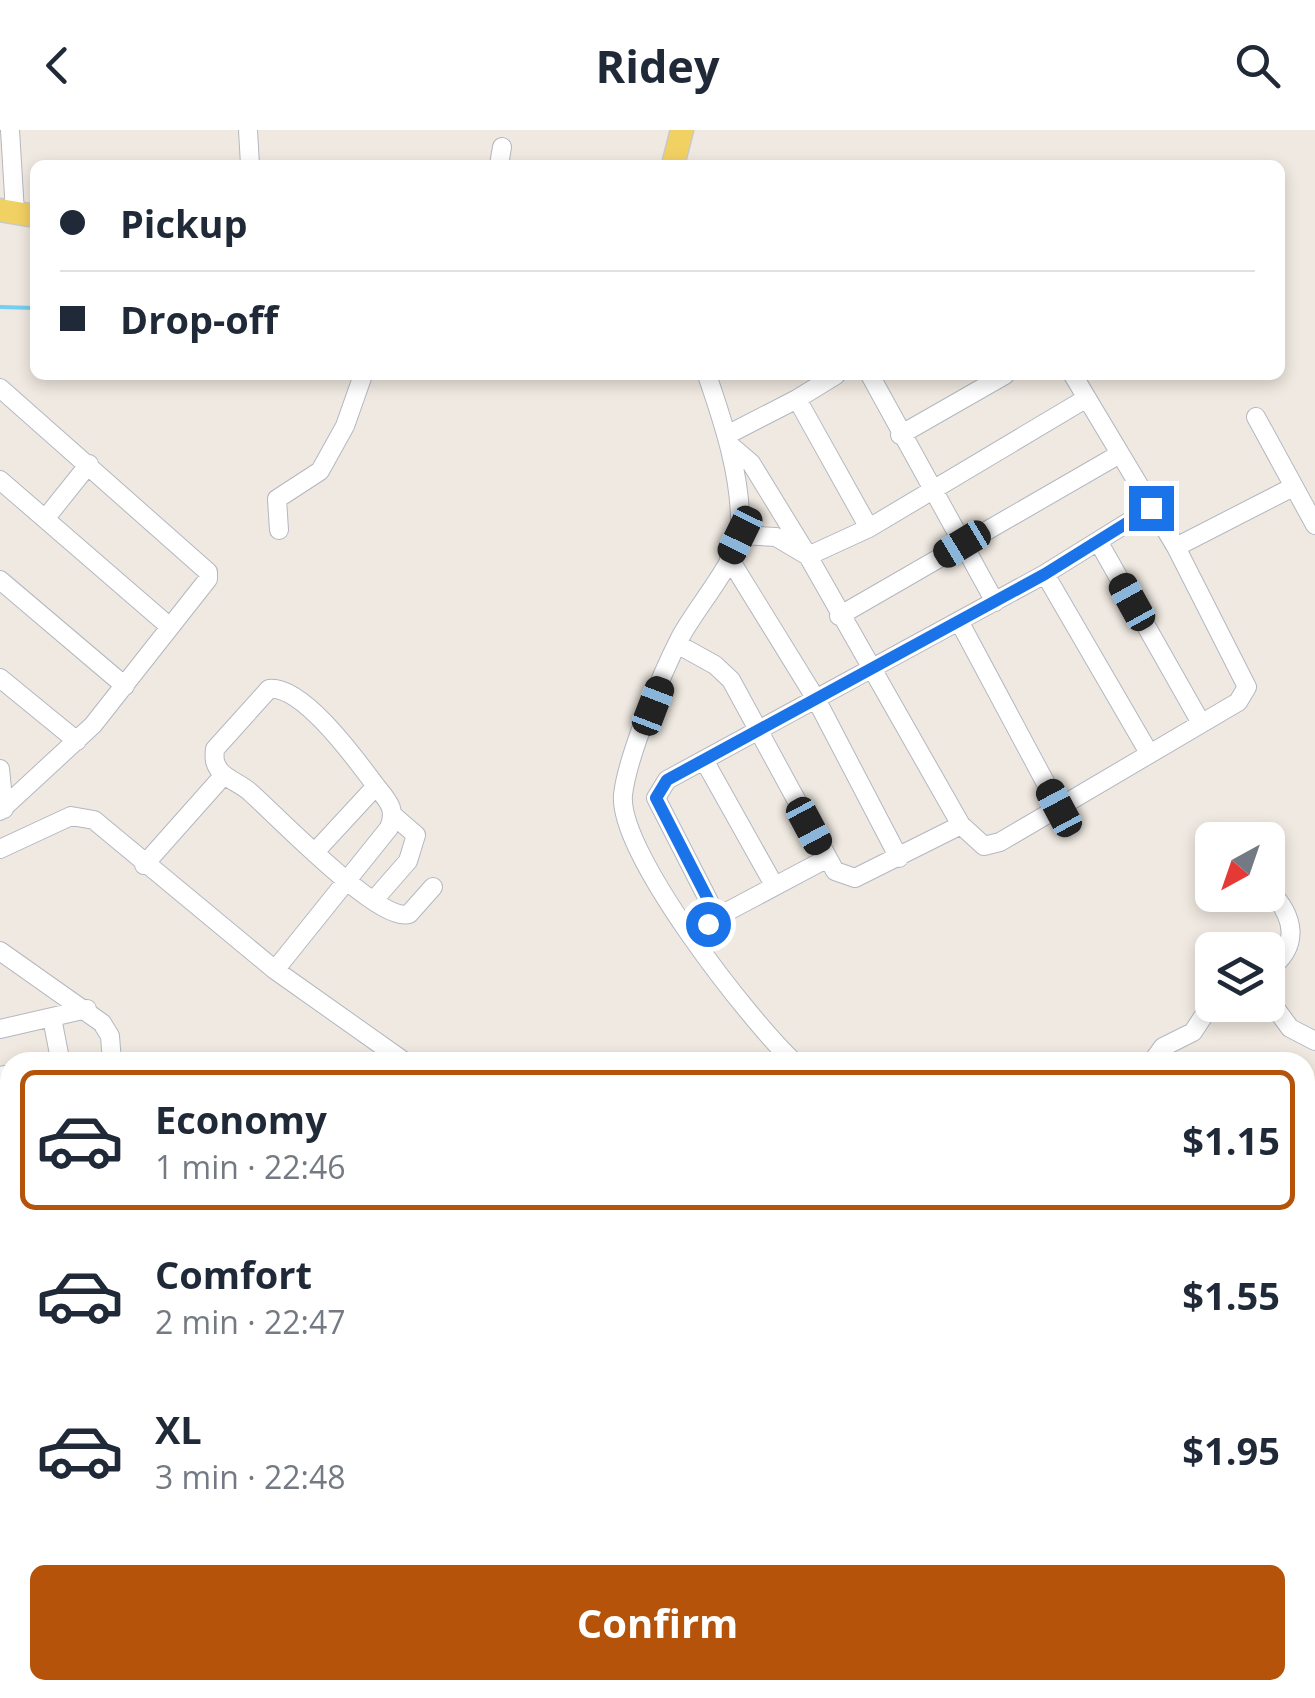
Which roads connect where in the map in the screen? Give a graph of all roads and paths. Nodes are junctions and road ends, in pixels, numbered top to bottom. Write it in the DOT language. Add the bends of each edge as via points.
graph roads {
  1 [pos="10,130"];
  2 [pos="248,130"];
  3 [pos="682,130"];
  4 [pos="250,160"];
  5 [pos="673,160"];
  6 [pos="17,213"];
  7 [pos="362,380"];
  8 [pos="709,380"];
  9 [pos="828,380"];
  10 [pos="872,380"];
  11 [pos="997,380"];
  12 [pos="1076,380"];
  13 [pos="0,388"];
  14 [pos="1087,398"];
  15 [pos="797,399"];
  16 [pos="1256,417"];
  17 [pos="900,435"];
  18 [pos="729,440"];
  19 [pos="1118,455"];
  20 [pos="89,464"];
  21 [pos="0,480"];
  22 [pos="1293,487"];
  23 [pos="930,490"];
  24 [pos="1151,508"];
  25 [pos="45,518"];
  26 [pos="1315,524"];
  27 [pos="869,528"];
  28 [pos="279,530"];
  29 [pos="740,535"];
  30 [pos="1098,541"];
  31 [pos="962,544"];
  32 [pos="1176,546"];
  33 [pos="808,556"];
  34 [pos="729,558"];
  35 [pos="1045,574"];
  36 [pos="0,580"];
  37 [pos="994,602"];
  38 [pos="840,616"];
  39 [pos="959,621"];
  40 [pos="170,627"];
  41 [pos="677,644"];
  42 [pos="871,670"];
  43 [pos="0,678"];
  44 [pos="124,686"];
  45 [pos="816,700"];
  46 [pos="1201,723"];
  47 [pos="758,730"];
  48 [pos="77,741"];
  49 [pos="1149,753"];
  50 [pos="704,760"];
  51 [pos="0,769"];
  52 [pos="223,776"];
  53 [pos="376,786"];
  54 [pos="1059,808"];
  55 [pos="2,810"];
  56 [pos="394,816"];
  57 [pos="961,825"];
  58 [pos="0,849"];
  59 [pos="315,852"];
  60 [pos="899,858"];
  61 [pos="826,859"];
  62 [pos="144,865"];
  63 [pos="347,880"];
  64 [pos="433,886"];
  65 [pos="774,886"];
  66 [pos="374,900"];
  67 [pos="1285,912"];
  68 [pos="717,917"];
  69 [pos="691,936"];
  70 [pos="0,951"];
  71 [pos="1285,955"];
  72 [pos="275,970"];
  73 [pos="87,1010"];
  74 [pos="52,1018"];
  75 [pos="1285,1021"];
  76 [pos="1200,1022"];
  77 [pos="0,1030"];
  78 [pos="1315,1041"];
  79 [pos="59,1052"];
  80 [pos="111,1052"];
  81 [pos="392,1052"];
  82 [pos="778,1052"];
  83 [pos="1159,1052"];
  1 -- 6 [label="street"];
  2 -- 4 [label="street"];
  3 -- 5 [label="main road"];
  7 -- 28 [label="street" via="320,471 277,498"];
  8 -- 18 [label="street"];
  9 -- 15 [label="street"];
  10 -- 17 [label="street"];
  11 -- 17 [label="street"];
  12 -- 14 [label="street"];
  13 -- 20 [label="street"];
  14 -- 19 [label="street"];
  14 -- 23 [label="street"];
  15 -- 18 [label="street"];
  15 -- 27 [label="street"];
  16 -- 22 [label="street"];
  17 -- 23 [label="street"];
  18 -- 29 [label="street"];
  18 -- 33 [label="street"];
  19 -- 24 [label="street"];
  19 -- 31 [label="street"];
  20 -- 25 [label="street"];
  20 -- 40 [label="street" via="206,566 208,579"];
  21 -- 25 [label="street"];
  22 -- 26 [label="street"];
  22 -- 32 [label="street"];
  23 -- 27 [label="street"];
  23 -- 31 [label="street"];
  24 -- 30 [label="street"];
  24 -- 32 [label="street"];
  25 -- 40 [label="street"];
  27 -- 33 [label="street"];
  29 -- 33 [label="street" via="776,537"];
  29 -- 34 [label="street"];
  30 -- 35 [label="street"];
  30 -- 46 [label="street"];
  31 -- 37 [label="street"];
  31 -- 38 [label="street"];
  32 -- 46 [label="street" via="1247,686 1238,702"];
  33 -- 38 [label="street"];
  34 -- 41 [label="street"];
  34 -- 45 [label="street"];
  35 -- 37 [label="street"];
  35 -- 49 [label="street"];
  36 -- 44 [label="street"];
  37 -- 39 [label="street"];
  38 -- 42 [label="street"];
  39 -- 42 [label="street"];
  39 -- 54 [label="street"];
  40 -- 44 [label="street"];
  41 -- 47 [label="street" via="731,680"];
  41 -- 69 [label="street" via="623,796 632,837"];
  42 -- 45 [label="street"];
  42 -- 57 [label="street"];
  43 -- 48 [label="street"];
  44 -- 48 [label="street"];
  45 -- 47 [label="street"];
  45 -- 60 [label="street"];
  46 -- 49 [label="street"];
  47 -- 50 [label="street"];
  47 -- 61 [label="street"];
  48 -- 55 [label="street"];
  49 -- 54 [label="street"];
  50 -- 65 [label="street"];
  50 -- 68 [label="street" via="667,780 656,798"];
  51 -- 55 [label="street"];
  52 -- 53 [label="street" via="215,749 260,695 278,688 332,731"];
  52 -- 59 [label="street" via="248,790"];
  52 -- 62 [label="street"];
  53 -- 56 [label="street"];
  53 -- 59 [label="street"];
  54 -- 57 [label="street" via="990,846 977,843"];
  56 -- 63 [label="street"];
  56 -- 66 [label="street" via="416,835 415,848"];
  57 -- 60 [label="street"];
  58 -- 62 [label="street" via="82,816"];
  59 -- 63 [label="street"];
  60 -- 61 [label="street" via="855,878 835,871"];
  61 -- 65 [label="street"];
  62 -- 72 [label="street"];
  63 -- 66 [label="street"];
  63 -- 72 [label="street"];
  64 -- 66 [label="street" via="400,917"];
  65 -- 68 [label="street"];
  67 -- 71 [label="street" via="1293,932"];
  68 -- 69 [label="street"];
  69 -- 82 [label="street"];
  70 -- 73 [label="street"];
  72 -- 81 [label="street"];
  73 -- 74 [label="street"];
  73 -- 80 [label="street" via="110,1036"];
  74 -- 77 [label="street"];
  74 -- 79 [label="street"];
  75 -- 78 [label="street"];
  76 -- 83 [label="street"];
}
